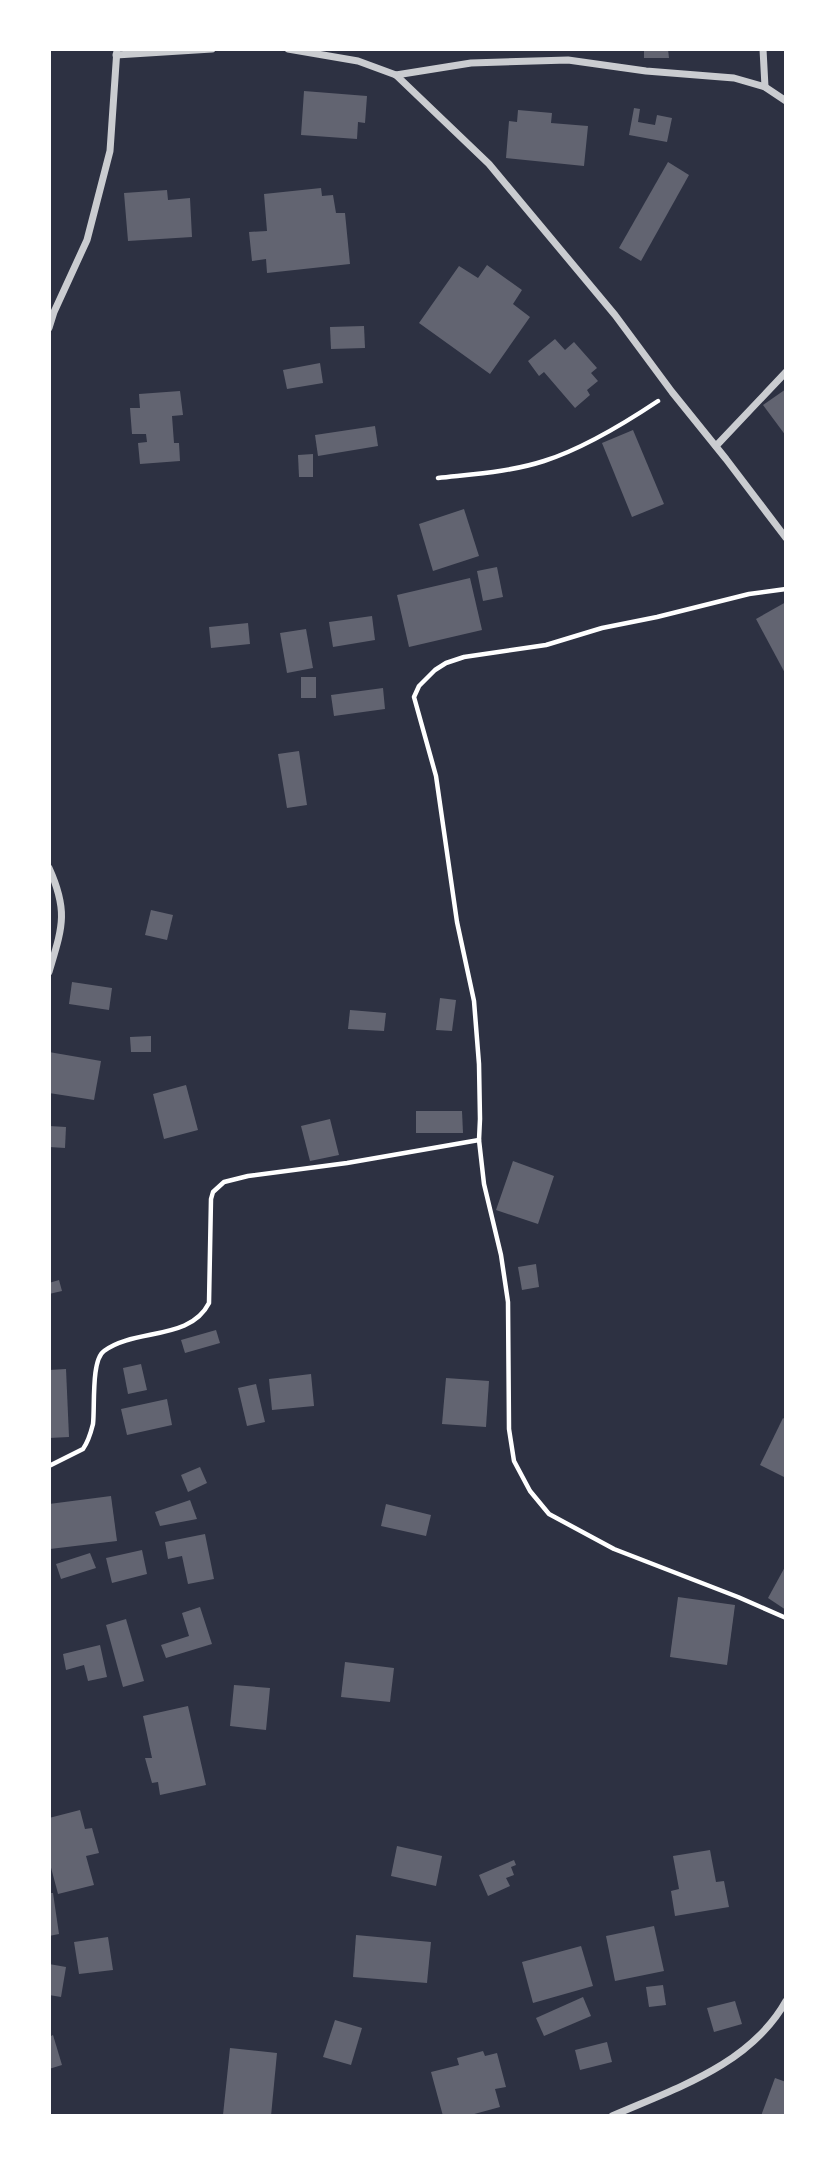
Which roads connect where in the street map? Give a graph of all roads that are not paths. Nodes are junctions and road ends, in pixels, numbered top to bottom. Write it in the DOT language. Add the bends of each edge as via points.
graph roads {
  1 [pos="212,49"];
  2 [pos="288,49"];
  3 [pos="763,49"];
  4 [pos="116,52"];
  5 [pos="396,75"];
  6 [pos="765,87"];
  7 [pos="786,102"];
  8 [pos="49,328"];
  9 [pos="786,372"];
  10 [pos="716,446"];
  11 [pos="786,538"];
  12 [pos="49,868"];
  13 [pos="49,972"];
  14 [pos="786,2001"];
  15 [pos="782,2017"];
  16 [pos="612,2116"];
  1 -- 4 [label="street"];
  2 -- 5 [label="street" via="358,61"];
  3 -- 6 [label="street"];
  4 -- 8 [label="street" via="110,151 87,240"];
  5 -- 6 [label="street" via="471,63 568,60 734,78"];
  5 -- 10 [label="street" via="489,164"];
  6 -- 7 [label="street"];
  9 -- 10 [label="street"];
  10 -- 11 [label="street"];
  12 -- 13 [label="street" via="60,895 62,928"];
  14 -- 15 [label="street"];
  15 -- 16 [label="street" via="705,2076"];
}
